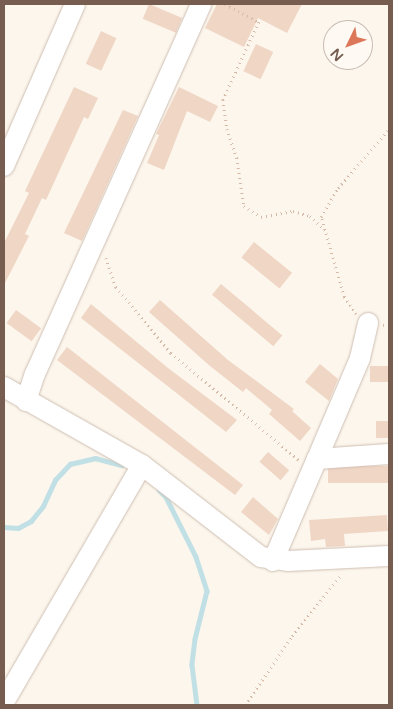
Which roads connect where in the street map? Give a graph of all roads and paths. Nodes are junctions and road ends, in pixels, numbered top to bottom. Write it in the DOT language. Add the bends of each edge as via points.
graph roads {
  1 [pos="76,4"];
  2 [pos="201,4"];
  3 [pos="225,4"];
  4 [pos="389,129"];
  5 [pos="4,166"];
  6 [pos="327,232"];
  7 [pos="94,242"];
  8 [pos="368,323"];
  9 [pos="389,324"];
  10 [pos="4,388"];
  11 [pos="26,401"];
  12 [pos="389,454"];
  13 [pos="142,465"];
  14 [pos="315,465"];
  15 [pos="389,556"];
  16 [pos="350,557"];
  17 [pos="273,561"];
  18 [pos="4,702"];
  19 [pos="245,705"];
  1 -- 5 [label="street"];
  2 -- 7 [label="street"];
  3 -- 6 [label="path" via="259,22 223,100 238,158 244,206 261,216 293,211 310,216"];
  4 -- 6 [label="path" via="328,201 321,217"];
  6 -- 8 [label="path" via="344,297"];
  7 -- 11 [label="street"];
  7 -- 14 [label="path" via="104,251 116,287 171,353"];
  8 -- 9 [label="path"];
  8 -- 14 [label="street" via="354,376"];
  10 -- 11 [label="street"];
  11 -- 13 [label="street"];
  12 -- 14 [label="street"];
  13 -- 17 [label="street" via="249,551"];
  13 -- 18 [label="street"];
  14 -- 17 [label="street"];
  15 -- 16 [label="street"];
  16 -- 17 [label="street"];
  16 -- 19 [label="path" via="352,562 292,636"];
}
